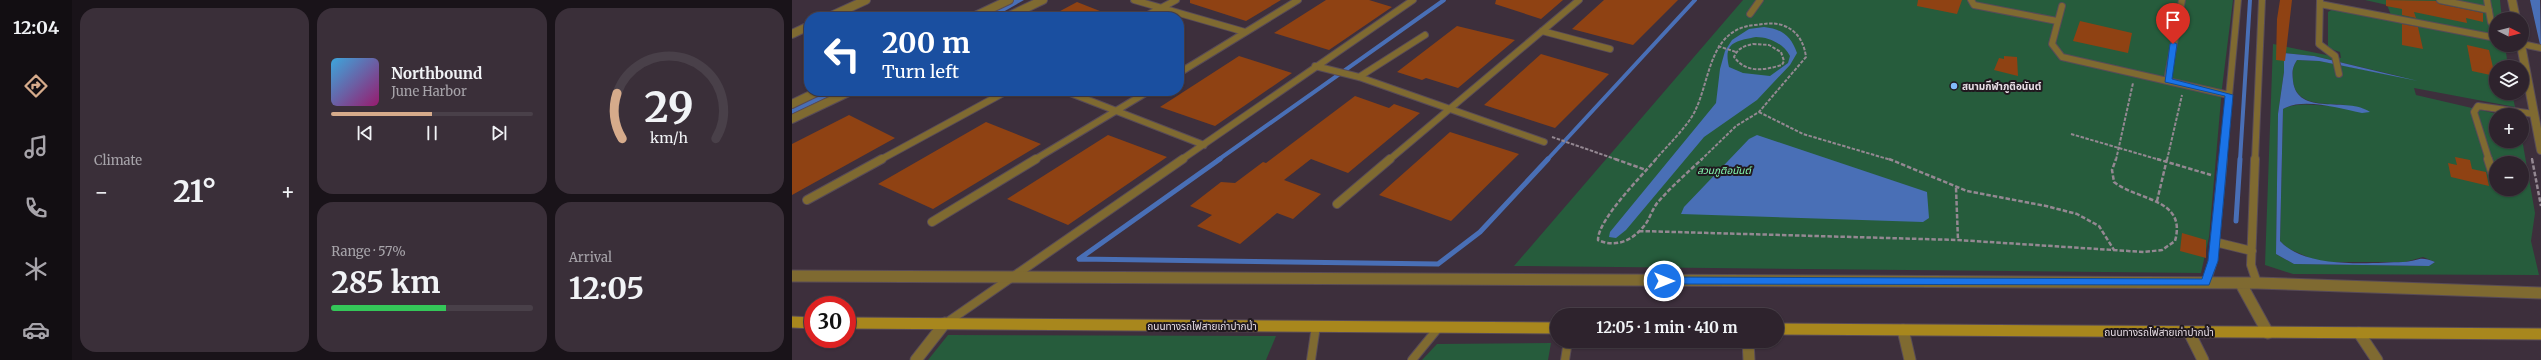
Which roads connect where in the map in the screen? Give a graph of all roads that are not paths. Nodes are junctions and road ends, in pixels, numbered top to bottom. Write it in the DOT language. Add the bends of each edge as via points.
graph roads {
  1 [pos="866,0"];
  2 [pos="1009,0"];
  3 [pos="1043,0"];
  4 [pos="1134,0"];
  5 [pos="1176,0"];
  6 [pos="1298,0"];
  7 [pos="1413,0"];
  8 [pos="1579,0"];
  9 [pos="1760,0"];
  10 [pos="1970,0"];
  11 [pos="2182,0"];
  12 [pos="2238,0"];
  13 [pos="2262,0"];
  14 [pos="2440,0"];
  15 [pos="2487,0"];
  16 [pos="2512,0"];
  17 [pos="2320,2"];
  18 [pos="2062,6"];
  19 [pos="1161,8"];
  20 [pos="2489,10"];
  21 [pos="840,12"];
  22 [pos="984,12"];
  23 [pos="1018,12"];
  24 [pos="1153,12"];
  25 [pos="1175,12"];
  26 [pos="2515,12"];
  27 [pos="1750,14"];
  28 [pos="1184,15"];
  29 [pos="2057,21"];
  30 [pos="804,28"];
  31 [pos="1542,31"];
  32 [pos="1245,32"];
  33 [pos="792,34"];
  34 [pos="1425,35"];
  35 [pos="2489,37"];
  36 [pos="1610,50"];
  37 [pos="2522,52"];
  38 [pos="1315,66"];
  39 [pos="1184,70"];
  40 [pos="2339,74"];
  41 [pos="1359,77"];
  42 [pos="2167,81"];
  43 [pos="2229,95"];
  44 [pos="808,96"];
  45 [pos="840,96"];
  46 [pos="998,96"];
  47 [pos="1078,96"];
  48 [pos="1140,96"];
  49 [pos="792,104"];
  50 [pos="1449,109"];
  51 [pos="1115,111"];
  52 [pos="2534,114"];
  53 [pos="792,119"];
  54 [pos="1544,142"];
  55 [pos="1204,145"];
  56 [pos="2541,150"];
  57 [pos="2489,161"];
  58 [pos="807,200"];
  59 [pos="1337,204"];
  60 [pos="932,222"];
  61 [pos="2215,242"];
  62 [pos="2252,252"];
  63 [pos="792,276"];
  64 [pos="1010,278"];
  65 [pos="2206,283"];
  66 [pos="2257,283"];
  67 [pos="2241,284"];
  68 [pos="2541,293"];
  69 [pos="792,322"];
  70 [pos="804,323"];
  71 [pos="856,323"];
  72 [pos="946,323"];
  73 [pos="1316,326"];
  74 [pos="1439,327"];
  75 [pos="1550,328"];
  76 [pos="1784,329"];
  77 [pos="1903,330"];
  78 [pos="2189,332"];
  79 [pos="2268,333"];
  80 [pos="2359,333"];
  81 [pos="2541,334"];
  82 [pos="1567,348"];
  83 [pos="1748,348"];
  84 [pos="916,360"];
  85 [pos="1311,360"];
  86 [pos="1412,360"];
  87 [pos="1565,360"];
  88 [pos="1749,360"];
  89 [pos="1910,360"];
  90 [pos="2204,360"];
  91 [pos="2377,360"];
  1 -- 21 [label="street"];
  2 -- 22 [label="street"];
  3 -- 23 [label="street"];
  4 -- 19 [label="lane"];
  5 -- 19 [label="lane"];
  6 -- 32 [label="lane"];
  7 -- 38 [label="lane"];
  8 -- 31 [label="lane"];
  9 -- 27 [label="lane"];
  10 -- 29 [label="lane" via="1974,5"];
  11 -- 42 [label="lane"];
  12 -- 43 [label="lane"];
  13 -- 62 [label="lane"];
  14 -- 20 [label="lane"];
  15 -- 20 [label="lane"];
  16 -- 26 [label="street"];
  17 -- 35 [label="lane"];
  17 -- 40 [label="lane" via="2319,44 2335,56"];
  18 -- 29 [label="lane"];
  19 -- 24 [label="lane"];
  19 -- 25 [label="lane"];
  28 -- 32 [label="lane"];
  29 -- 42 [label="lane" via="2052,44 2062,57"];
  30 -- 33 [label="street"];
  31 -- 36 [label="lane"];
  31 -- 50 [label="lane"];
  32 -- 39 [label="lane"];
  34 -- 41 [label="lane"];
  37 -- 52 [label="street"];
  38 -- 41 [label="lane"];
  38 -- 55 [label="lane"];
  41 -- 50 [label="lane"];
  42 -- 43 [label="lane"];
  43 -- 61 [label="lane"];
  44 -- 49 [label="street"];
  45 -- 53 [label="street"];
  46 -- 58 [label="lane"];
  47 -- 51 [label="lane"];
  48 -- 51 [label="lane"];
  50 -- 54 [label="lane"];
  50 -- 59 [label="lane"];
  51 -- 55 [label="lane"];
  51 -- 60 [label="lane"];
  52 -- 56 [label="street"];
  52 -- 57 [label="lane" via="2483,104 2478,106 2474,112"];
  55 -- 64 [label="lane"];
  61 -- 62 [label="lane"];
  61 -- 65 [label="lane" via="2213,261"];
  62 -- 66 [label="lane" via="2251,265"];
  63 -- 64 [label="street"];
  64 -- 65 [label="street"];
  64 -- 72 [label="lane"];
  65 -- 67 [label="street"];
  66 -- 67 [label="street"];
  66 -- 68 [label="street"];
  67 -- 79 [label="street"];
  69 -- 70 [label="main road"];
  71 -- 72 [label="main road, ถนนทางรถไฟสายเก่าปากน้ำ"];
  72 -- 73 [label="main road, ถนนทางรถไฟสายเก่าปากน้ำ"];
  72 -- 84 [label="street"];
  73 -- 74 [label="main road, ถนนทางรถไฟสายเก่าปากน้ำ"];
  73 -- 85 [label="lane"];
  74 -- 75 [label="main road, ถนนทางรถไฟสายเก่าปากน้ำ"];
  74 -- 86 [label="lane"];
  76 -- 77 [label="main road, ถนนทางรถไฟสายเก่าปากน้ำ"];
  77 -- 78 [label="main road, ถนนทางรถไฟสายเก่าปากน้ำ"];
  77 -- 89 [label="street"];
  78 -- 79 [label="main road, ถนนทางรถไฟสายเก่าปากน้ำ"];
  78 -- 90 [label="street"];
  79 -- 80 [label="main road, ถนนทางรถไฟสายเก่าปากน้ำ"];
  80 -- 81 [label="main road, ถนนทางรถไฟสายเก่าปากน้ำ"];
  80 -- 91 [label="street"];
  82 -- 87 [label="lane"];
  83 -- 88 [label="street"];
}
